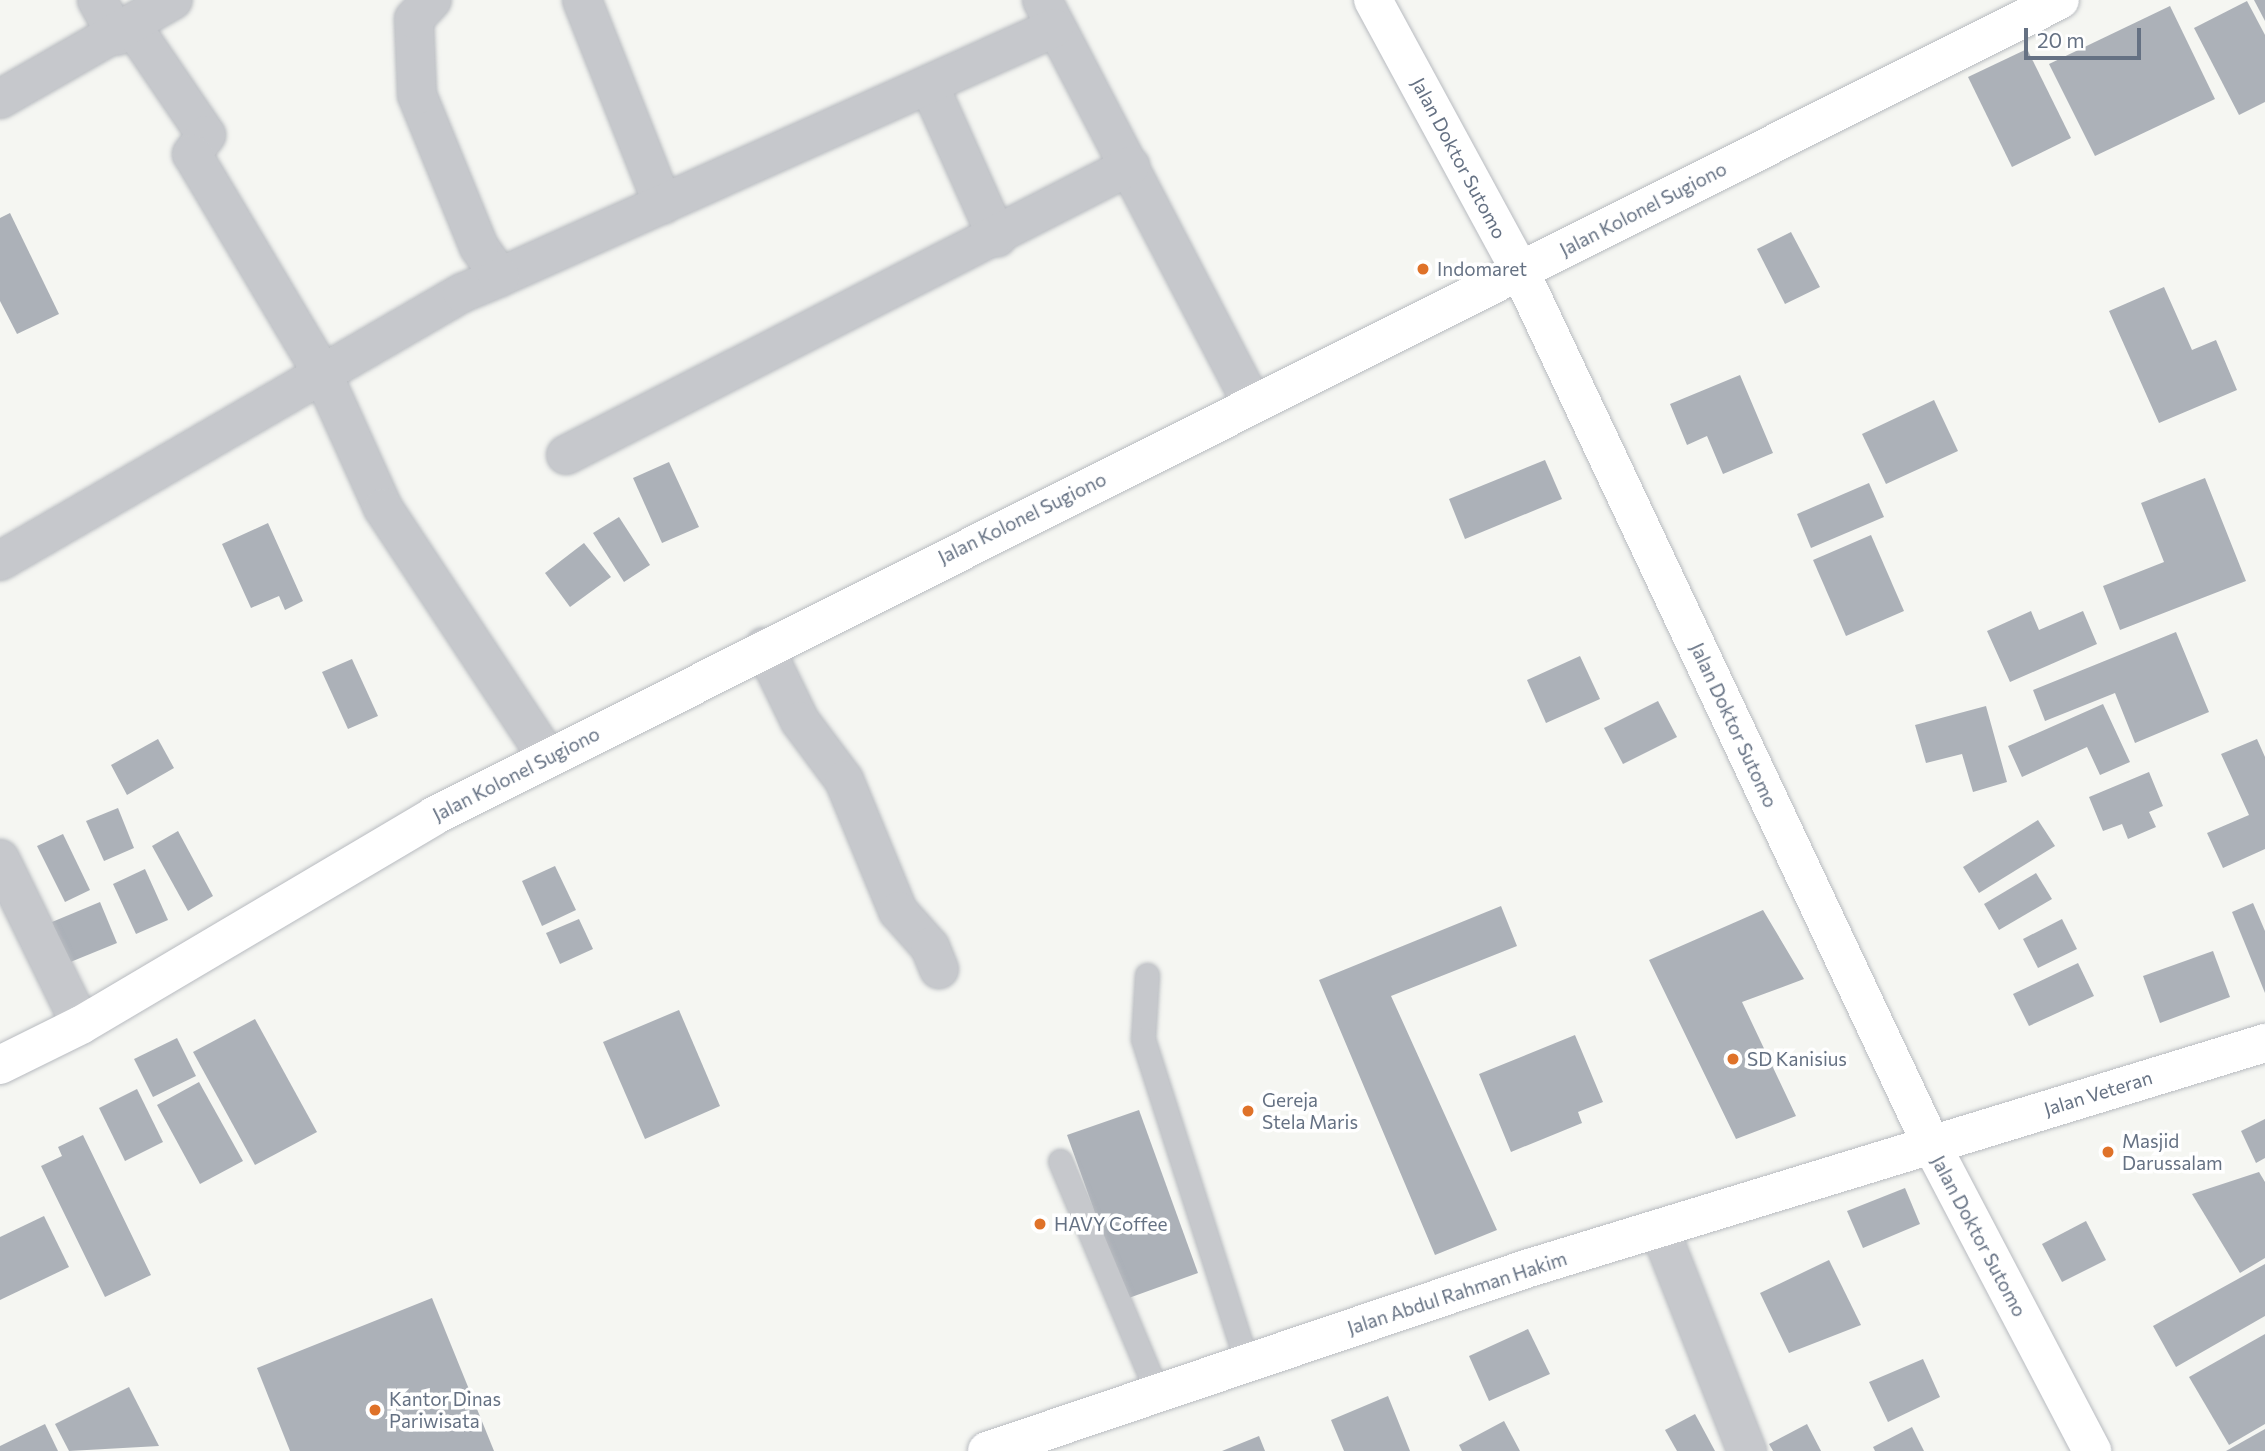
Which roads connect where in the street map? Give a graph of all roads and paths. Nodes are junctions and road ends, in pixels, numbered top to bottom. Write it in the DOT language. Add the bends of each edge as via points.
graph roads {
  1 [pos="97,0"];
  2 [pos="173,0"];
  3 [pos="432,0"];
  4 [pos="582,0"];
  5 [pos="1373,0"];
  6 [pos="2060,0"];
  7 [pos="1048,14"];
  8 [pos="125,31"];
  9 [pos="929,85"];
  10 [pos="0,99"];
  11 [pos="1130,166"];
  12 [pos="663,205"];
  13 [pos="997,237"];
  14 [pos="1520,271"];
  15 [pos="500,277"];
  16 [pos="323,375"];
  17 [pos="1252,403"];
  18 [pos="566,455"];
  19 [pos="0,561"];
  20 [pos="764,647"];
  21 [pos="548,758"];
  22 [pos="0,859"];
  23 [pos="939,970"];
  24 [pos="1147,975"];
  25 [pos="81,1025"];
  26 [pos="2265,1043"];
  27 [pos="0,1065"];
  28 [pos="1931,1144"];
  29 [pos="1060,1161"];
  30 [pos="1659,1227"];
  31 [pos="1247,1363"];
  32 [pos="1158,1394"];
  33 [pos="987,1451"];
  34 [pos="1747,1451"];
  35 [pos="2092,1451"];
  1 -- 8 [label="street"];
  2 -- 8 [label="street"];
  3 -- 15 [label="street" via="414,19 417,95 479,247"];
  4 -- 12 [label="street"];
  5 -- 14 [label="street, Jalan Doktor Sutomo"];
  6 -- 14 [label="street, Jalan Kolonel Sugiono"];
  7 -- 9 [label="street"];
  7 -- 11 [label="street"];
  8 -- 10 [label="street"];
  8 -- 16 [label="street" via="206,135 192,154"];
  9 -- 12 [label="street"];
  9 -- 13 [label="street"];
  11 -- 13 [label="street"];
  11 -- 17 [label="street" via="1156,229"];
  12 -- 15 [label="street"];
  13 -- 18 [label="street"];
  14 -- 17 [label="street, Jalan Kolonel Sugiono"];
  14 -- 28 [label="street, Jalan Doktor Sutomo"];
  15 -- 16 [label="street"];
  16 -- 19 [label="street"];
  16 -- 21 [label="street" via="383,508"];
  17 -- 20 [label="street, Jalan Kolonel Sugiono"];
  20 -- 21 [label="street, Jalan Kolonel Sugiono"];
  20 -- 23 [label="street" via="800,720 844,780 898,911 930,947"];
  21 -- 25 [label="street, Jalan Kolonel Sugiono" via="435,816"];
  22 -- 25 [label="street"];
  24 -- 31 [label="lane" via="1143,1038"];
  25 -- 27 [label="street, Jalan Kolonel Sugiono"];
  26 -- 28 [label="street, Jalan Veteran"];
  28 -- 30 [label="street, Jalan Abdul Rahman Hakim"];
  28 -- 35 [label="street, Jalan Doktor Sutomo"];
  29 -- 32 [label="lane"];
  30 -- 31 [label="street, Jalan Abdul Rahman Hakim"];
  30 -- 34 [label="street"];
  31 -- 32 [label="street, Jalan Abdul Rahman Hakim"];
  32 -- 33 [label="street, Jalan Abdul Rahman Hakim"];
}
